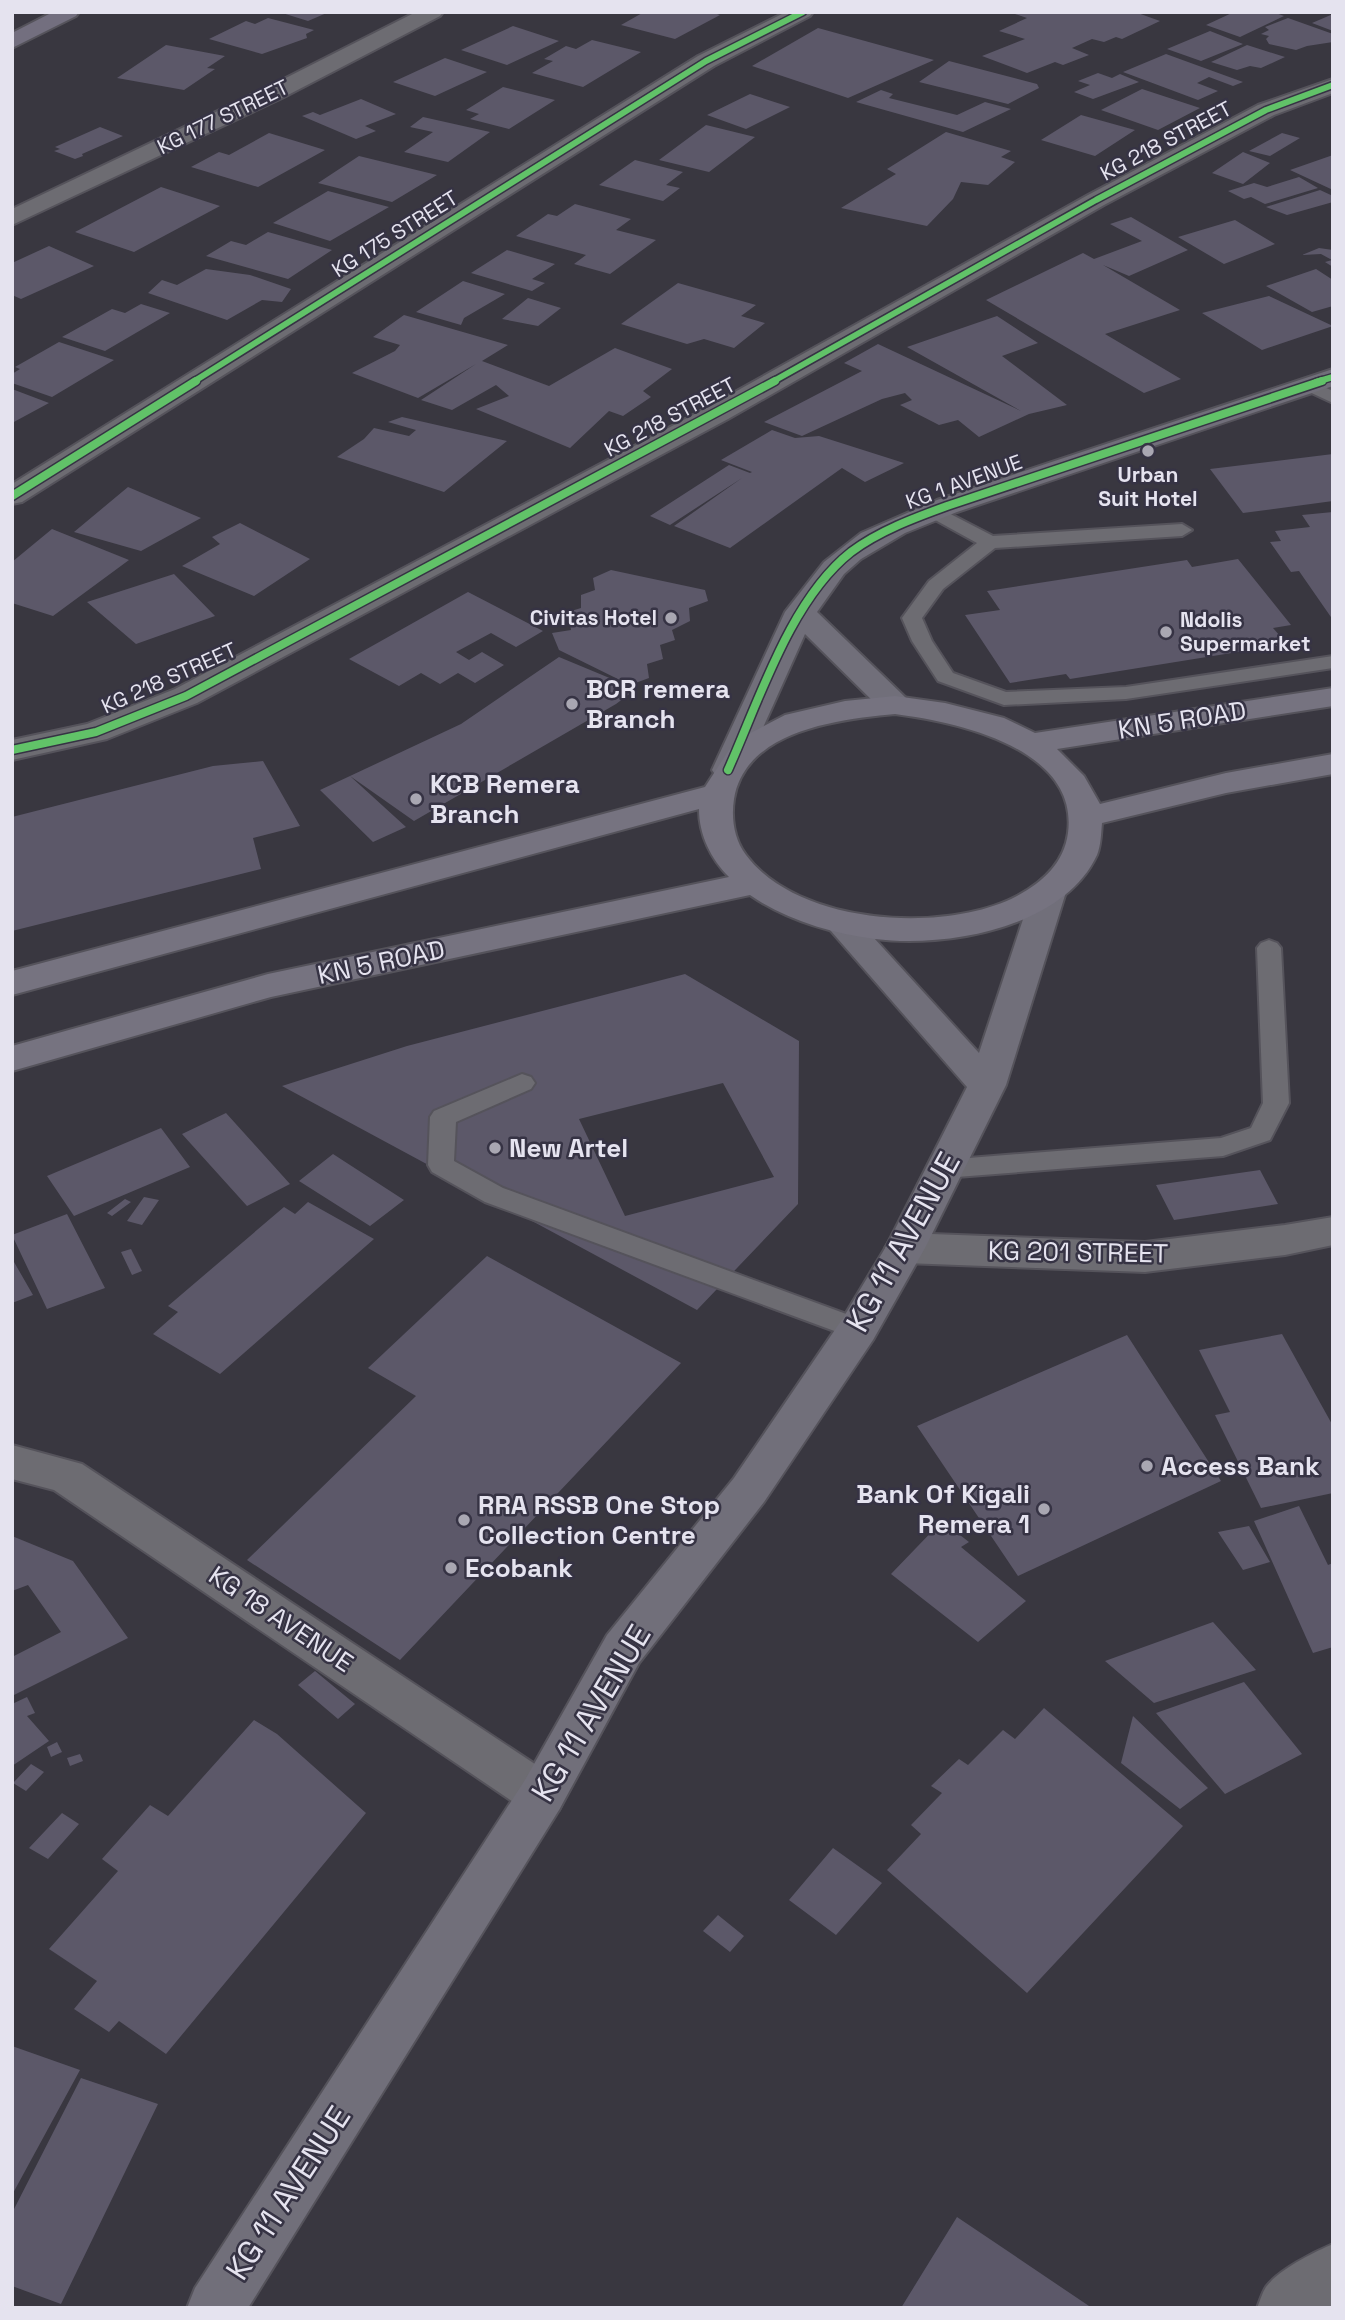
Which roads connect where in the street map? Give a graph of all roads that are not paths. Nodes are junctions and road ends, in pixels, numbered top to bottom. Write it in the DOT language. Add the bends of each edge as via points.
graph roads {
  1 [pos="69,12"];
  2 [pos="433,12"];
  3 [pos="803,12"];
  4 [pos="12,42"];
  5 [pos="1333,85"];
  6 [pos="12,218"];
  7 [pos="1325,387"];
  8 [pos="12,496"];
  9 [pos="935,512"];
  10 [pos="1182,530"];
  11 [pos="990,542"];
  12 [pos="800,612"];
  13 [pos="1333,662"];
  14 [pos="1333,697"];
  15 [pos="895,705"];
  16 [pos="1031,743"];
  17 [pos="12,750"];
  18 [pos="1333,764"];
  19 [pos="722,782"];
  20 [pos="1087,817"];
  21 [pos="754,883"];
  22 [pos="1049,891"];
  23 [pos="841,923"];
  24 [pos="1269,948"];
  25 [pos="12,983"];
  26 [pos="12,1059"];
  27 [pos="522,1083"];
  28 [pos="987,1084"];
  29 [pos="944,1169"];
  30 [pos="1333,1231"];
  31 [pos="905,1248"];
  32 [pos="858,1329"];
  33 [pos="12,1462"];
  34 [pos="542,1795"];
  35 [pos="1333,2273"];
  36 [pos="215,2308"];
  37 [pos="1285,2308"];
  1 -- 4 [label="highway"];
  2 -- 6 [label="street, KG 177 STREET"];
  3 -- 8 [label="street, KG 175 STREET" via="706,61"];
  5 -- 17 [label="street, KG 218 STREET" via="1266,110 1108,193 719,413 186,696 96,732"];
  7 -- 9 [label="main road, KG 1 AVENUE" via="1132,442"];
  9 -- 11 [label="lane"];
  9 -- 12 [label="main road, KG 1 AVENUE" via="878,536 835,566"];
  10 -- 11 [label="lane"];
  11 -- 13 [label="lane" via="936,585 912,618 945,677 1004,699 1126,692"];
  12 -- 15 [label="main road"];
  12 -- 19 [label="main road, KG 1 AVENUE"];
  14 -- 16 [label="main road, KN 5 ROAD"];
  15 -- 16 [label="main road" via="944,710 991,723"];
  15 -- 19 [label="main road" via="843,709 795,722 755,743"];
  16 -- 20 [label="main road" via="1059,765 1077,790"];
  18 -- 20 [label="main road" via="1226,783"];
  19 -- 21 [label="main road" via="716,824 728,855"];
  19 -- 25 [label="main road"];
  20 -- 22 [label="main road" via="1079,857"];
  21 -- 23 [label="main road" via="793,906"];
  21 -- 26 [label="main road, KN 5 ROAD" via="268,986"];
  22 -- 23 [label="main road" via="1008,914 956,928 899,931"];
  22 -- 28 [label="main road, KG 11 AVENUE"];
  23 -- 28 [label="main road"];
  24 -- 29 [label="lane" via="1276,1103 1261,1134 1223,1147"];
  27 -- 32 [label="lane" via="443,1118 441,1165 494,1195"];
  28 -- 29 [label="main road, KG 11 AVENUE"];
  29 -- 31 [label="main road, KG 11 AVENUE"];
  30 -- 31 [label="street, KG 201 STREET" via="1145,1257"];
  31 -- 32 [label="main road, KG 11 AVENUE"];
  32 -- 34 [label="main road, KG 11 AVENUE" via="749,1490 623,1649"];
  33 -- 34 [label="street, KG 18 AVENUE" via="67,1476"];
  34 -- 36 [label="main road, KG 11 AVENUE"];
  35 -- 37 [label="street"];
}
